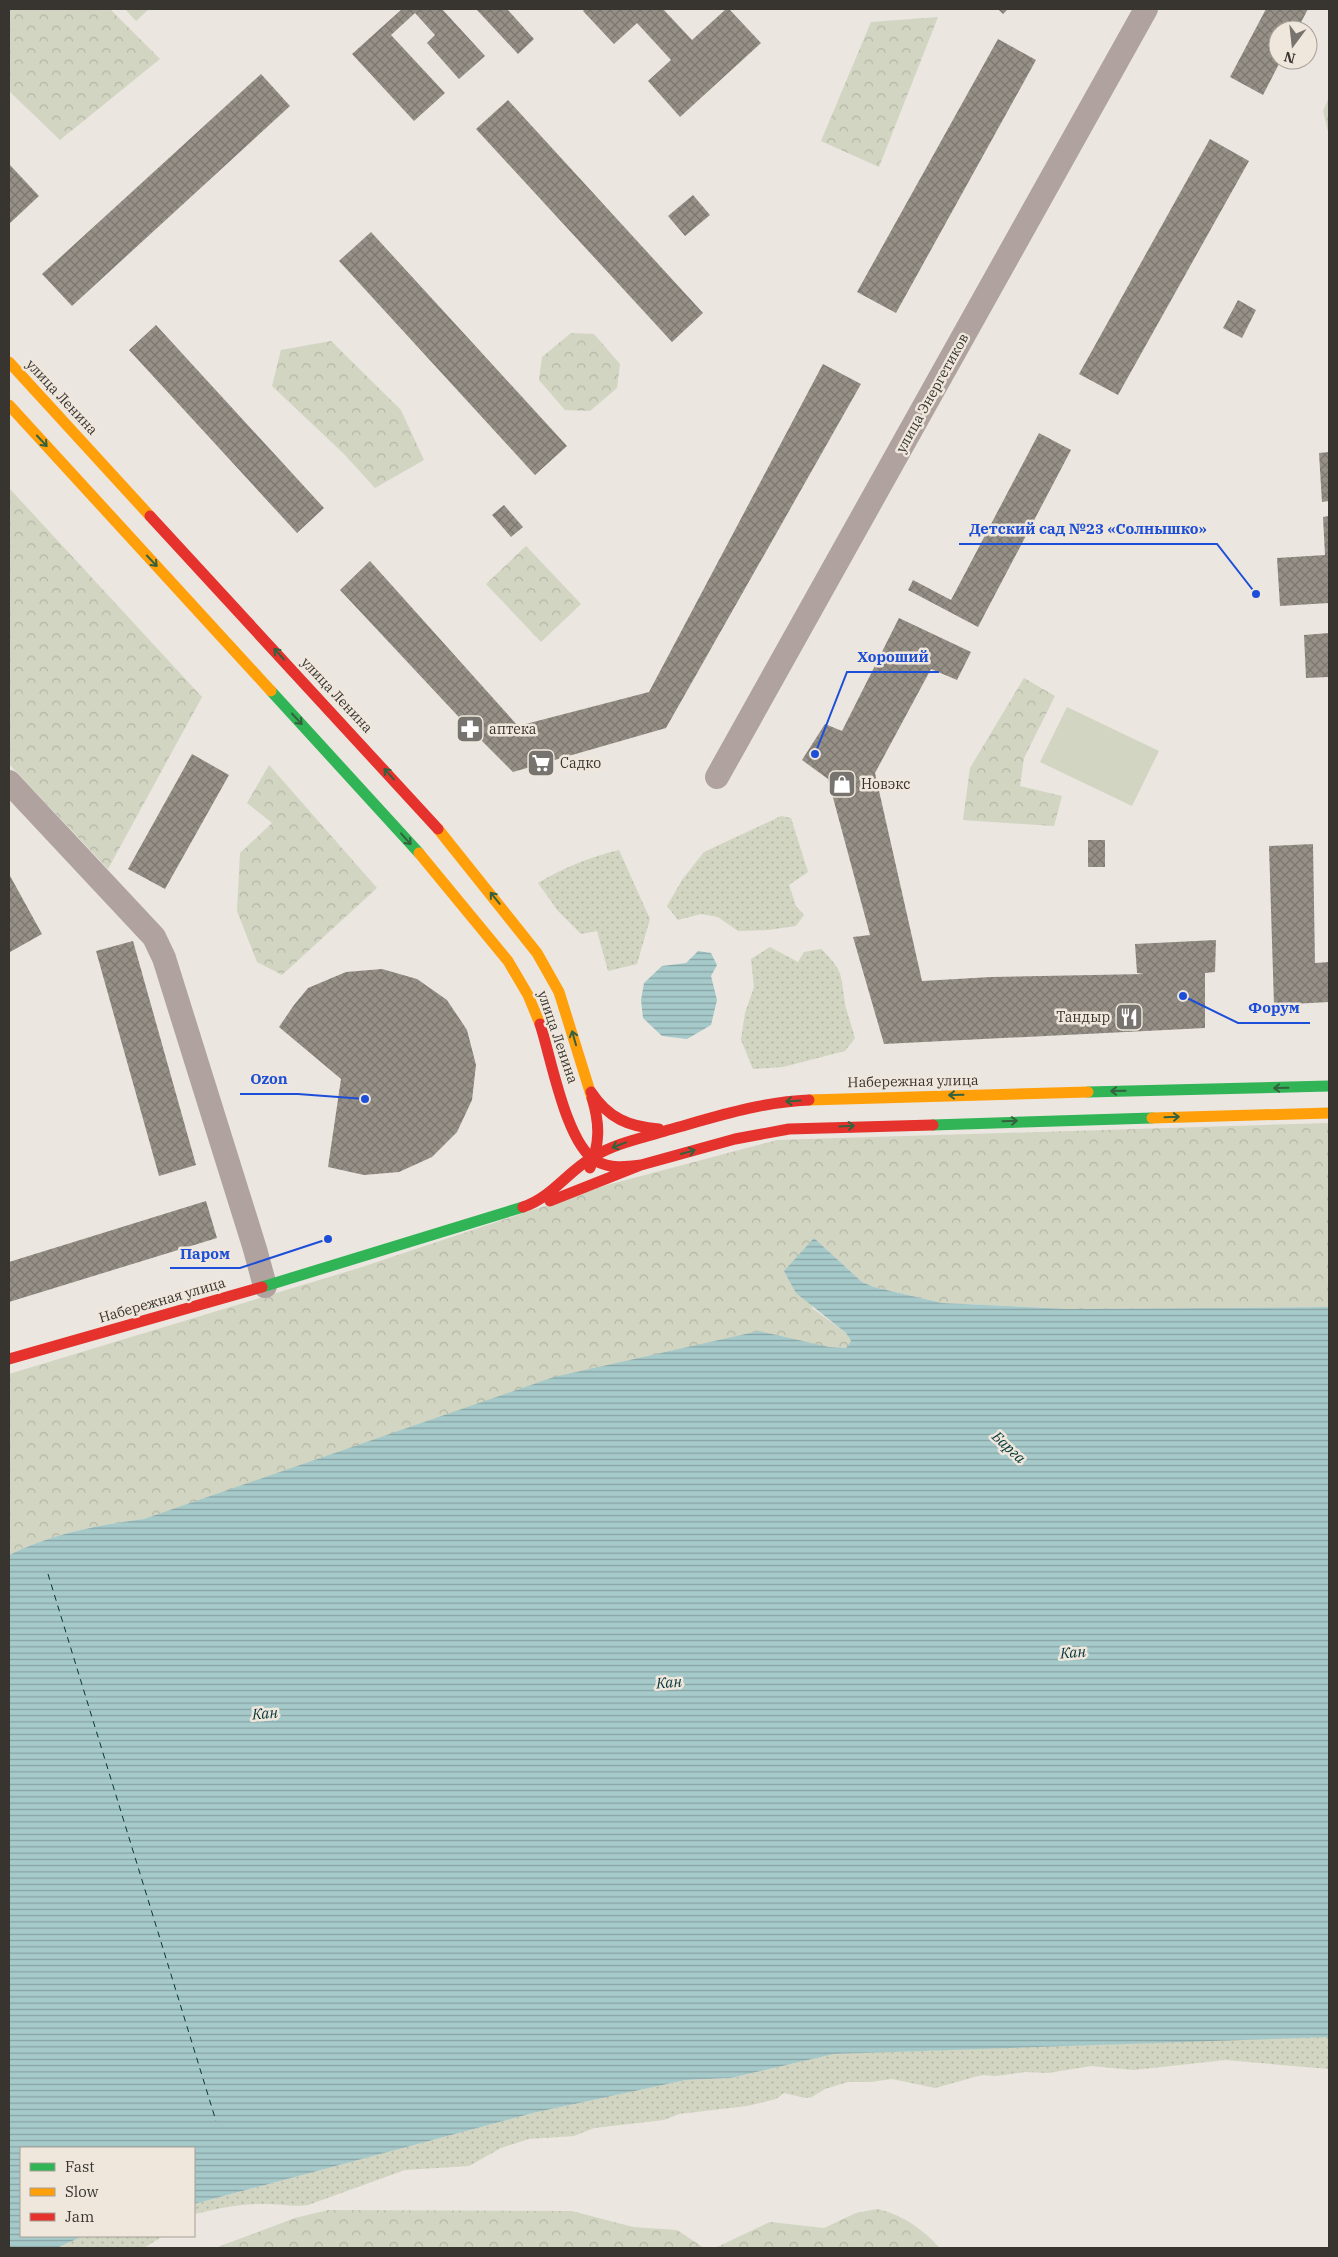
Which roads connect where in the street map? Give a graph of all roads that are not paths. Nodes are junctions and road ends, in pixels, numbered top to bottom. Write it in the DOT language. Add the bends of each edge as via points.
graph roads {
  1 [pos="1146,9"];
  2 [pos="9,362"];
  3 [pos="9,405"];
  4 [pos="717,777"];
  5 [pos="9,782"];
  6 [pos="587,1084"];
  7 [pos="1329,1086"];
  8 [pos="1229,1102"];
  9 [pos="1329,1113"];
  10 [pos="570,1124"];
  11 [pos="665,1130"];
  12 [pos="593,1158"];
  13 [pos="641,1165"];
  14 [pos="557,1194"];
  15 [pos="265,1286"];
  16 [pos="9,1359"];
  1 -- 4 [label="street, улица Энергетиков"];
  6 -- 2 [label="main road, улица Ленина, one-way" via="559,992 537,953 507,913 448,840 365,748"];
  3 -- 10 [label="main road, улица Ленина, one-way" via="418,852 502,953 535,1009"];
  5 -- 15 [label="street" via="154,937 164,958"];
  6 -- 11 [label="main road, улица Ленина" via="610,1116 626,1124"];
  6 -- 12 [label="main road, улица Ленина" via="599,1132"];
  7 -- 8 [label="main road, Набережная улица, one-way"];
  8 -- 9 [label="main road, Набережная улица"];
  8 -- 11 [label="main road, Набережная улица, one-way" via="856,1097 785,1101"];
  13 -- 8 [label="main road, Набережная улица, one-way" via="735,1139 789,1129"];
  10 -- 12 [label="main road, улица Ленина" via="581,1148"];
  10 -- 14 [label="main road, улица Ленина" via="570,1156"];
  11 -- 12 [label="main road, Набережная улица, one-way" via="617,1145"];
  12 -- 13 [label="main road" via="612,1167"];
  12 -- 14 [label="main road, Набережная улица" via="575,1170"];
  13 -- 14 [label="main road, Набережная улица"];
  14 -- 15 [label="main road, Набережная улица" via="540,1205 524,1207"];
  15 -- 16 [label="main road, Набережная улица"];
}
